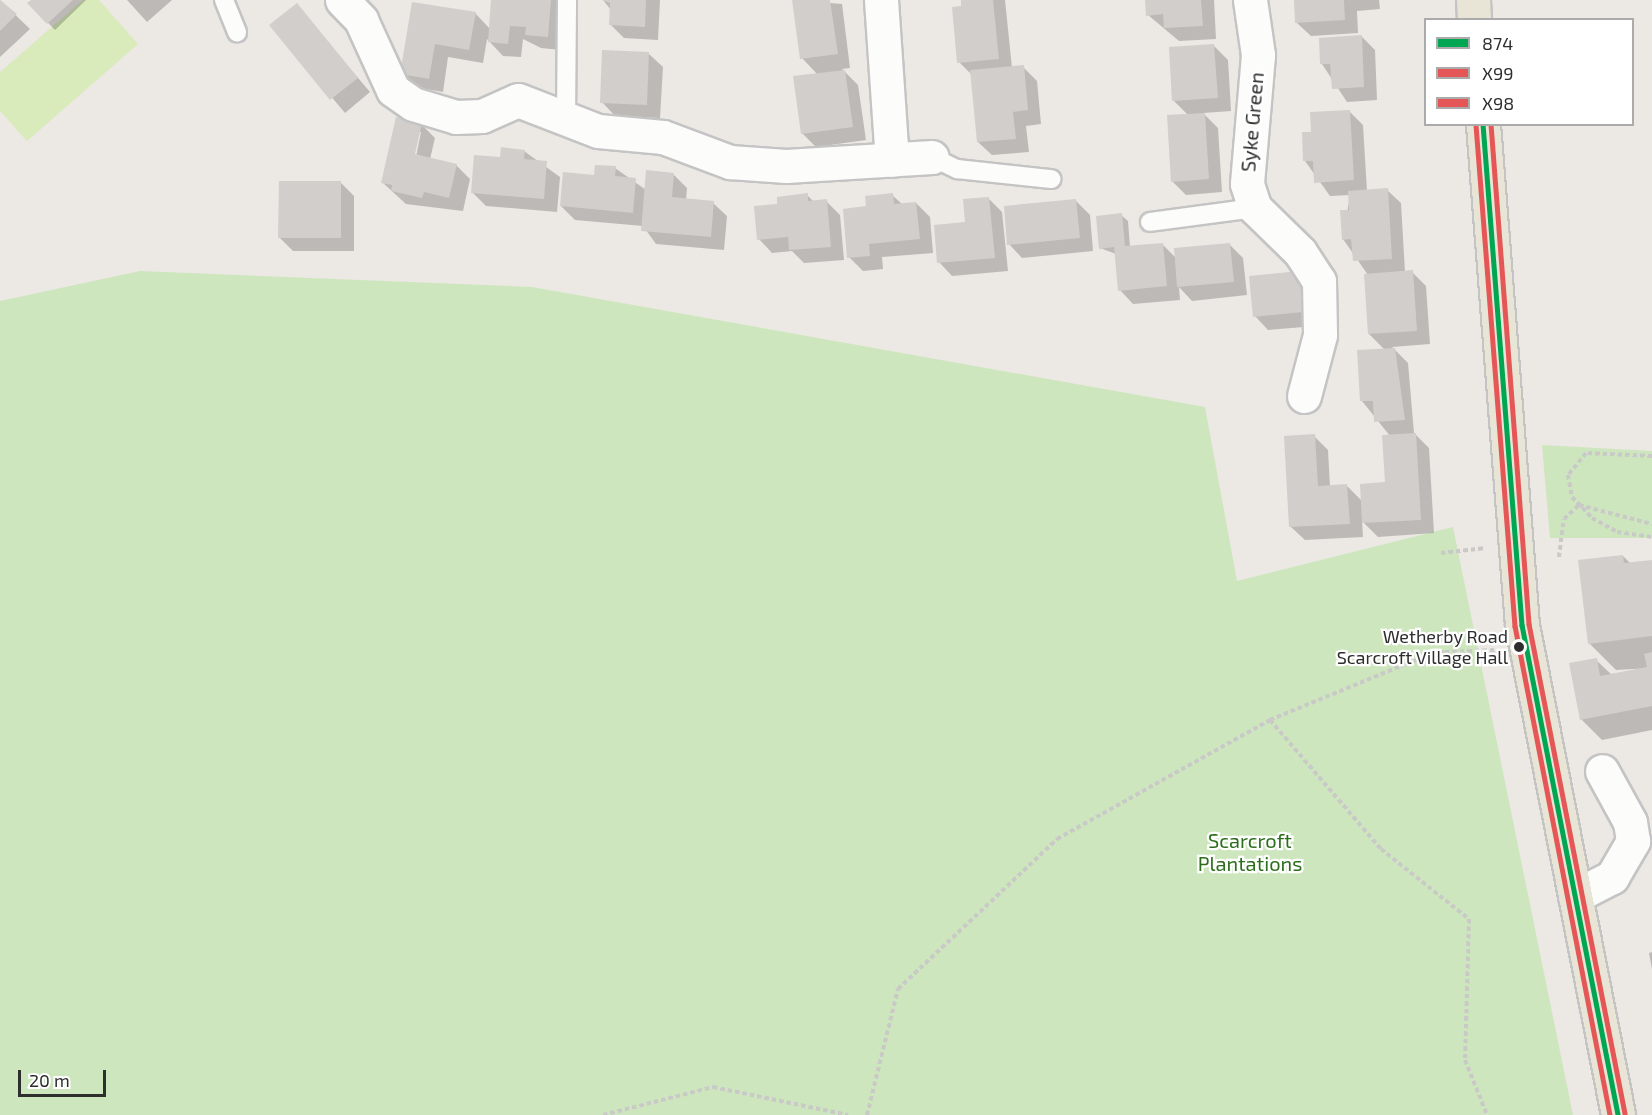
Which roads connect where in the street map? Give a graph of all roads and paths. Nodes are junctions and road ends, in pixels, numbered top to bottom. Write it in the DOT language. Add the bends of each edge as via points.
graph roads {
  1 [pos="225,0"];
  2 [pos="342,0"];
  3 [pos="567,0"];
  4 [pos="880,0"];
  5 [pos="1250,0"];
  6 [pos="1473,0"];
  7 [pos="1474,18"];
  8 [pos="237,32"];
  9 [pos="566,118"];
  10 [pos="1483,126"];
  11 [pos="932,157"];
  12 [pos="892,160"];
  13 [pos="1051,179"];
  14 [pos="1255,208"];
  15 [pos="1150,222"];
  16 [pos="1305,396"];
  17 [pos="1652,456"];
  18 [pos="1579,505"];
  19 [pos="1652,524"];
  20 [pos="1652,537"];
  21 [pos="1516,544"];
  22 [pos="1441,553"];
  23 [pos="1559,557"];
  24 [pos="1527,650"];
  25 [pos="1270,720"];
  26 [pos="1602,771"];
  27 [pos="1575,896"];
  28 [pos="603,1115"];
  29 [pos="848,1115"];
  30 [pos="867,1115"];
  31 [pos="1487,1115"];
  32 [pos="1618,1115"];
  1 -- 8 [label="lane"];
  2 -- 9 [label="street" via="361,20 393,90 413,104 465,117 482,116 518,100"];
  3 -- 9 [label="lane"];
  4 -- 12 [label="street"];
  5 -- 14 [label="street, Syke Green" via="1258,55 1247,184"];
  6 -- 7 [label="main road"];
  9 -- 12 [label="street" via="598,131 663,137 729,162 786,166"];
  10 -- 21 [label="main road"];
  11 -- 12 [label="street"];
  11 -- 13 [label="lane" via="957,169"];
  14 -- 15 [label="lane"];
  14 -- 16 [label="street" via="1300,252 1319,280 1320,335"];
  17 -- 18 [label="path" via="1586,453 1577,458 1568,475"];
  18 -- 19 [label="path"];
  18 -- 20 [label="path" via="1617,532"];
  18 -- 23 [label="path" via="1564,519"];
  21 -- 22 [label="path"];
  21 -- 24 [label="main road"];
  24 -- 25 [label="path" via="1445,652 1413,661"];
  24 -- 27 [label="main road"];
  25 -- 30 [label="path" via="1057,838 897,989"];
  25 -- 31 [label="path" via="1381,849 1468,919 1465,1060"];
  26 -- 27 [label="street" via="1630,822 1633,841 1612,877"];
  27 -- 32 [label="main road"];
  28 -- 29 [label="path" via="713,1087"];
}
